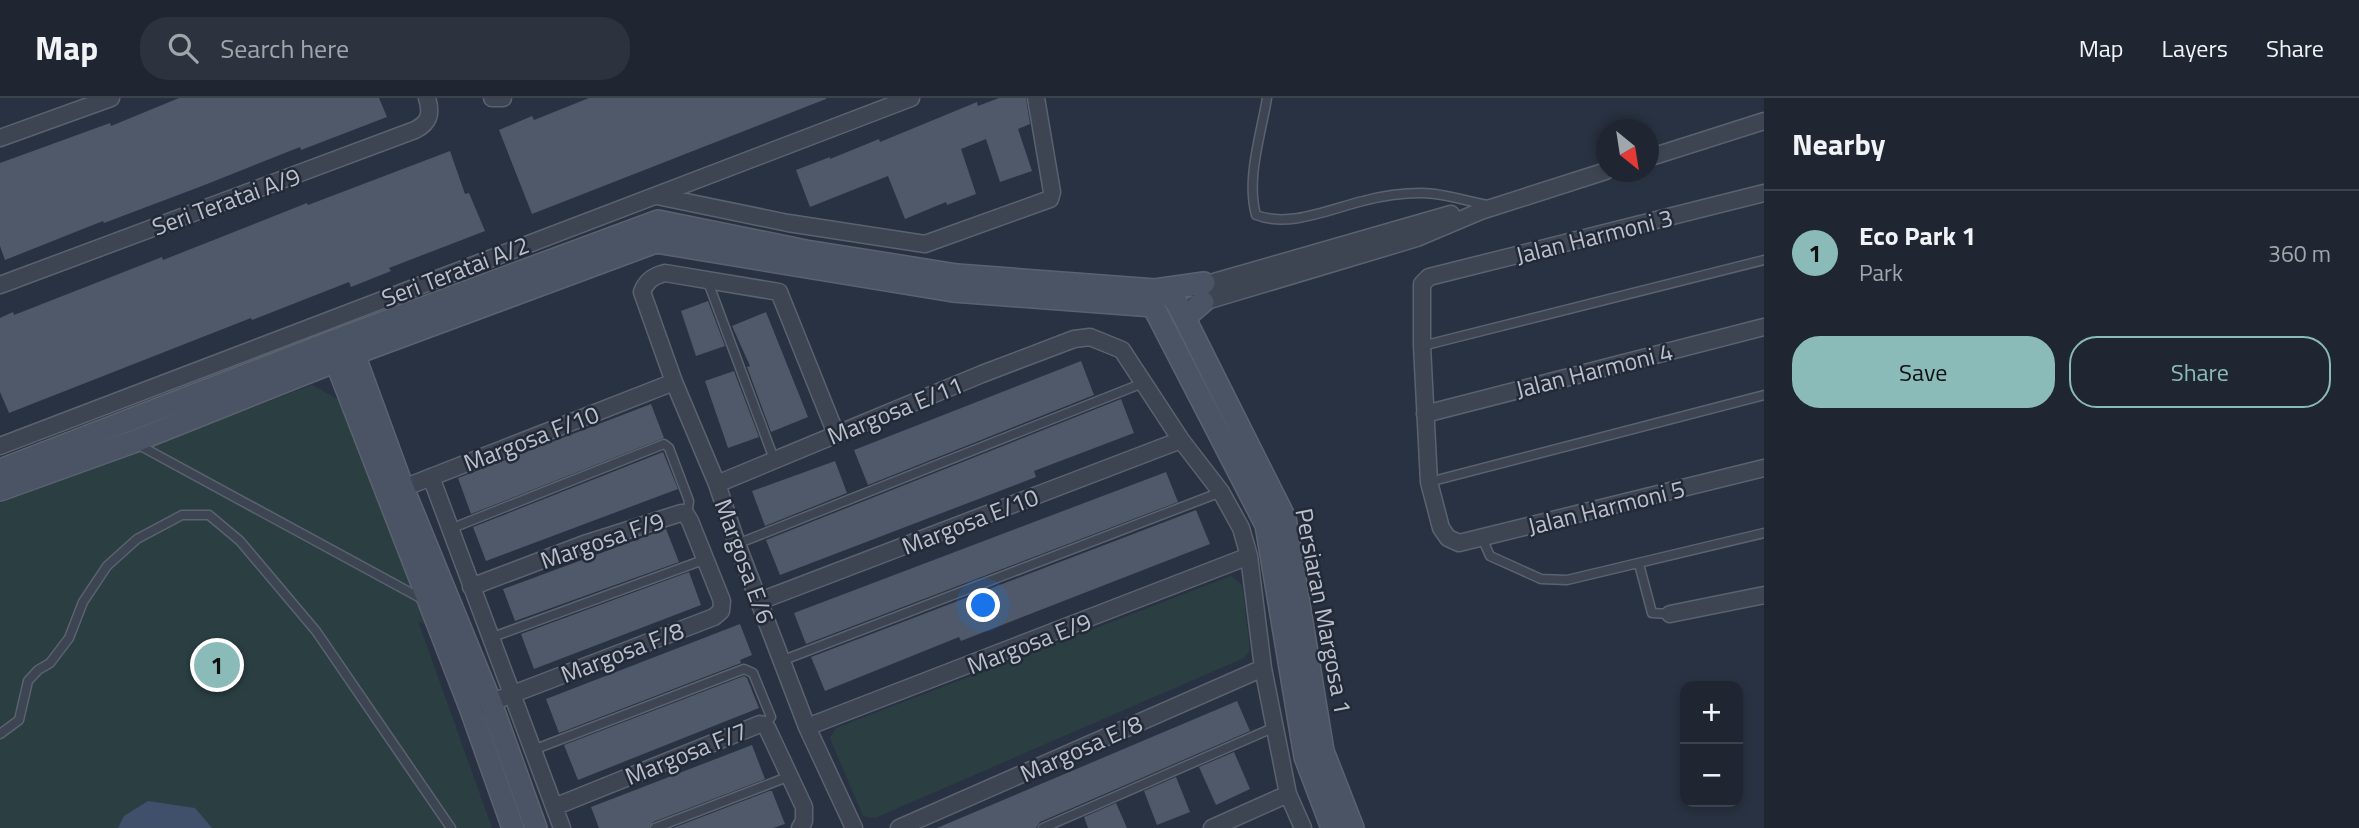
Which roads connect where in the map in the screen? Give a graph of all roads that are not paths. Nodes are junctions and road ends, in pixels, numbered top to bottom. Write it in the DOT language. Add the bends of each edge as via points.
graph roads {
  1 [pos="111,98"];
  2 [pos="427,98"];
  3 [pos="492,98"];
  4 [pos="503,98"];
  5 [pos="911,98"];
  6 [pos="1036,98"];
  7 [pos="1267,98"];
  8 [pos="1764,121"];
  9 [pos="0,138"];
  10 [pos="1659,154"];
  11 [pos="1596,174"];
  12 [pos="1764,193"];
  13 [pos="657,196"];
  14 [pos="1487,209"];
  15 [pos="1764,261"];
  16 [pos="707,279"];
  17 [pos="0,285"];
  18 [pos="1204,292"];
  19 [pos="1168,307"];
  20 [pos="1764,327"];
  21 [pos="1422,346"];
  22 [pos="342,349"];
  23 [pos="674,382"];
  24 [pos="1143,383"];
  25 [pos="1764,395"];
  26 [pos="1425,414"];
  27 [pos="836,434"];
  28 [pos="1181,440"];
  29 [pos="133,442"];
  30 [pos="0,446"];
  31 [pos="774,459"];
  32 [pos="1764,468"];
  33 [pos="0,470"];
  34 [pos="431,477"];
  35 [pos="1429,482"];
  36 [pos="717,484"];
  37 [pos="0,489"];
  38 [pos="396,491"];
  39 [pos="1221,492"];
  40 [pos="685,513"];
  41 [pos="450,529"];
  42 [pos="1764,533"];
  43 [pos="1482,538"];
  44 [pos="737,544"];
  45 [pos="1249,556"];
  46 [pos="706,559"];
  47 [pos="1639,564"];
  48 [pos="471,587"];
  49 [pos="1764,595"];
  50 [pos="760,601"];
  51 [pos="430,603"];
  52 [pos="1289,608"];
  53 [pos="1257,612"];
  54 [pos="1670,614"];
  55 [pos="490,638"];
  56 [pos="781,661"];
  57 [pos="1263,668"];
  58 [pos="512,694"];
  59 [pos="481,706"];
  60 [pos="765,725"];
  61 [pos="807,727"];
  62 [pos="1275,727"];
  63 [pos="0,734"];
  64 [pos="533,750"];
  65 [pos="790,776"];
  66 [pos="1288,794"];
  67 [pos="554,807"];
  68 [pos="451,828"];
  69 [pos="513,828"];
  70 [pos="536,828"];
  71 [pos="562,828"];
  72 [pos="655,828"];
  73 [pos="800,828"];
  74 [pos="854,828"];
  75 [pos="899,828"];
  76 [pos="1043,828"];
  77 [pos="1212,828"];
  78 [pos="1303,828"];
  79 [pos="1332,828"];
  80 [pos="1353,828"];
  1 -- 9 [label="street"];
  2 -- 17 [label="street, Seri Teratai A/9" via="429,117 415,131"];
  3 -- 4 [label="street"];
  5 -- 13 [label="street, Seri Teratai A/2"];
  6 -- 13 [label="street" via="1050,199 925,244"];
  7 -- 14 [label="lane" via="1253,181 1256,215 1287,219 1366,200 1423,193"];
  8 -- 10 [label="street"];
  11 -- 14 [label="street"];
  12 -- 21 [label="street, Jalan Harmoni 3" via="1424,280"];
  13 -- 30 [label="street, Seri Teratai A/2"];
  14 -- 18 [label="street" via="1417,238"];
  15 -- 21 [label="lane"];
  16 -- 23 [label="street, Margosa E/6" via="665,273 651,278 642,292"];
  16 -- 27 [label="street" via="779,292"];
  16 -- 31 [label="lane"];
  18 -- 19 [label="street"];
  18 -- 19 [label="street" via="1189,314"];
  19 -- 22 [label="street" via="806,251 659,221 630,242"];
  19 -- 52 [label="street, Persiaran Margosa 1" via="1266,525"];
  20 -- 26 [label="street, Jalan Harmoni 4"];
  21 -- 26 [label="street"];
  22 -- 29 [label="street"];
  22 -- 33 [label="street"];
  22 -- 38 [label="street"];
  23 -- 34 [label="street, Margosa F/10"];
  23 -- 36 [label="street, Margosa E/6"];
  24 -- 27 [label="street, Margosa E/11" via="1122,350 1090,337 1074,339"];
  24 -- 28 [label="street"];
  24 -- 44 [label="lane"];
  25 -- 35 [label="lane"];
  26 -- 35 [label="street"];
  27 -- 31 [label="street, Margosa E/11"];
  28 -- 39 [label="street"];
  28 -- 50 [label="street, Margosa E/10"];
  29 -- 37 [label="street"];
  29 -- 51 [label="lane"];
  31 -- 36 [label="street, Margosa E/11"];
  32 -- 43 [label="street, Jalan Harmoni 5"];
  34 -- 38 [label="street, Margosa F/10"];
  34 -- 41 [label="street"];
  35 -- 43 [label="street, Jalan Harmoni 5" via="1448,538 1459,543"];
  36 -- 44 [label="street, Margosa E/6"];
  38 -- 51 [label="street"];
  38 -- 59 [label="street"];
  39 -- 45 [label="street" via="1241,528"];
  39 -- 56 [label="lane"];
  40 -- 41 [label="lane" via="689,501 664,444"];
  40 -- 46 [label="street, Margosa F/9"];
  40 -- 48 [label="street, Margosa F/9" via="587,543"];
  41 -- 48 [label="street"];
  42 -- 47 [label="lane"];
  43 -- 47 [label="lane" via="1490,556 1541,579 1567,580"];
  44 -- 50 [label="street, Margosa E/6"];
  45 -- 53 [label="street"];
  45 -- 61 [label="street, Margosa E/9"];
  46 -- 55 [label="lane"];
  46 -- 58 [label="street, Margosa F/8" via="722,601 721,611 714,617"];
  47 -- 54 [label="lane" via="1652,613"];
  48 -- 55 [label="street"];
  49 -- 54 [label="street"];
  50 -- 56 [label="street, Margosa E/6"];
  51 -- 59 [label="street"];
  52 -- 53 [label="street"];
  52 -- 79 [label="street, Persiaran Margosa 1" via="1305,757"];
  52 -- 80 [label="street, Persiaran Margosa 1" via="1323,751"];
  53 -- 57 [label="street"];
  55 -- 58 [label="street"];
  56 -- 61 [label="street, Margosa E/6"];
  57 -- 62 [label="street"];
  57 -- 75 [label="street, Margosa E/8"];
  58 -- 59 [label="street, Margosa F/8"];
  58 -- 64 [label="street"];
  59 -- 69 [label="street"];
  59 -- 70 [label="street"];
  60 -- 64 [label="lane" via="771,717 753,673 744,669"];
  60 -- 65 [label="street, Margosa F/7"];
  60 -- 67 [label="street, Margosa F/7" via="755,725"];
  61 -- 74 [label="street, Margosa E/6"];
  62 -- 66 [label="street"];
  62 -- 76 [label="lane"];
  63 -- 68 [label="lane" via="19,720 28,681 50,663 69,638 83,602 107,566 137,540 182,515 209,515 240,541 316,631"];
  64 -- 67 [label="street"];
  65 -- 72 [label="lane"];
  65 -- 73 [label="street, Margosa F/7" via="804,807"];
  66 -- 77 [label="street"];
  66 -- 78 [label="street"];
  67 -- 71 [label="street"];
}
